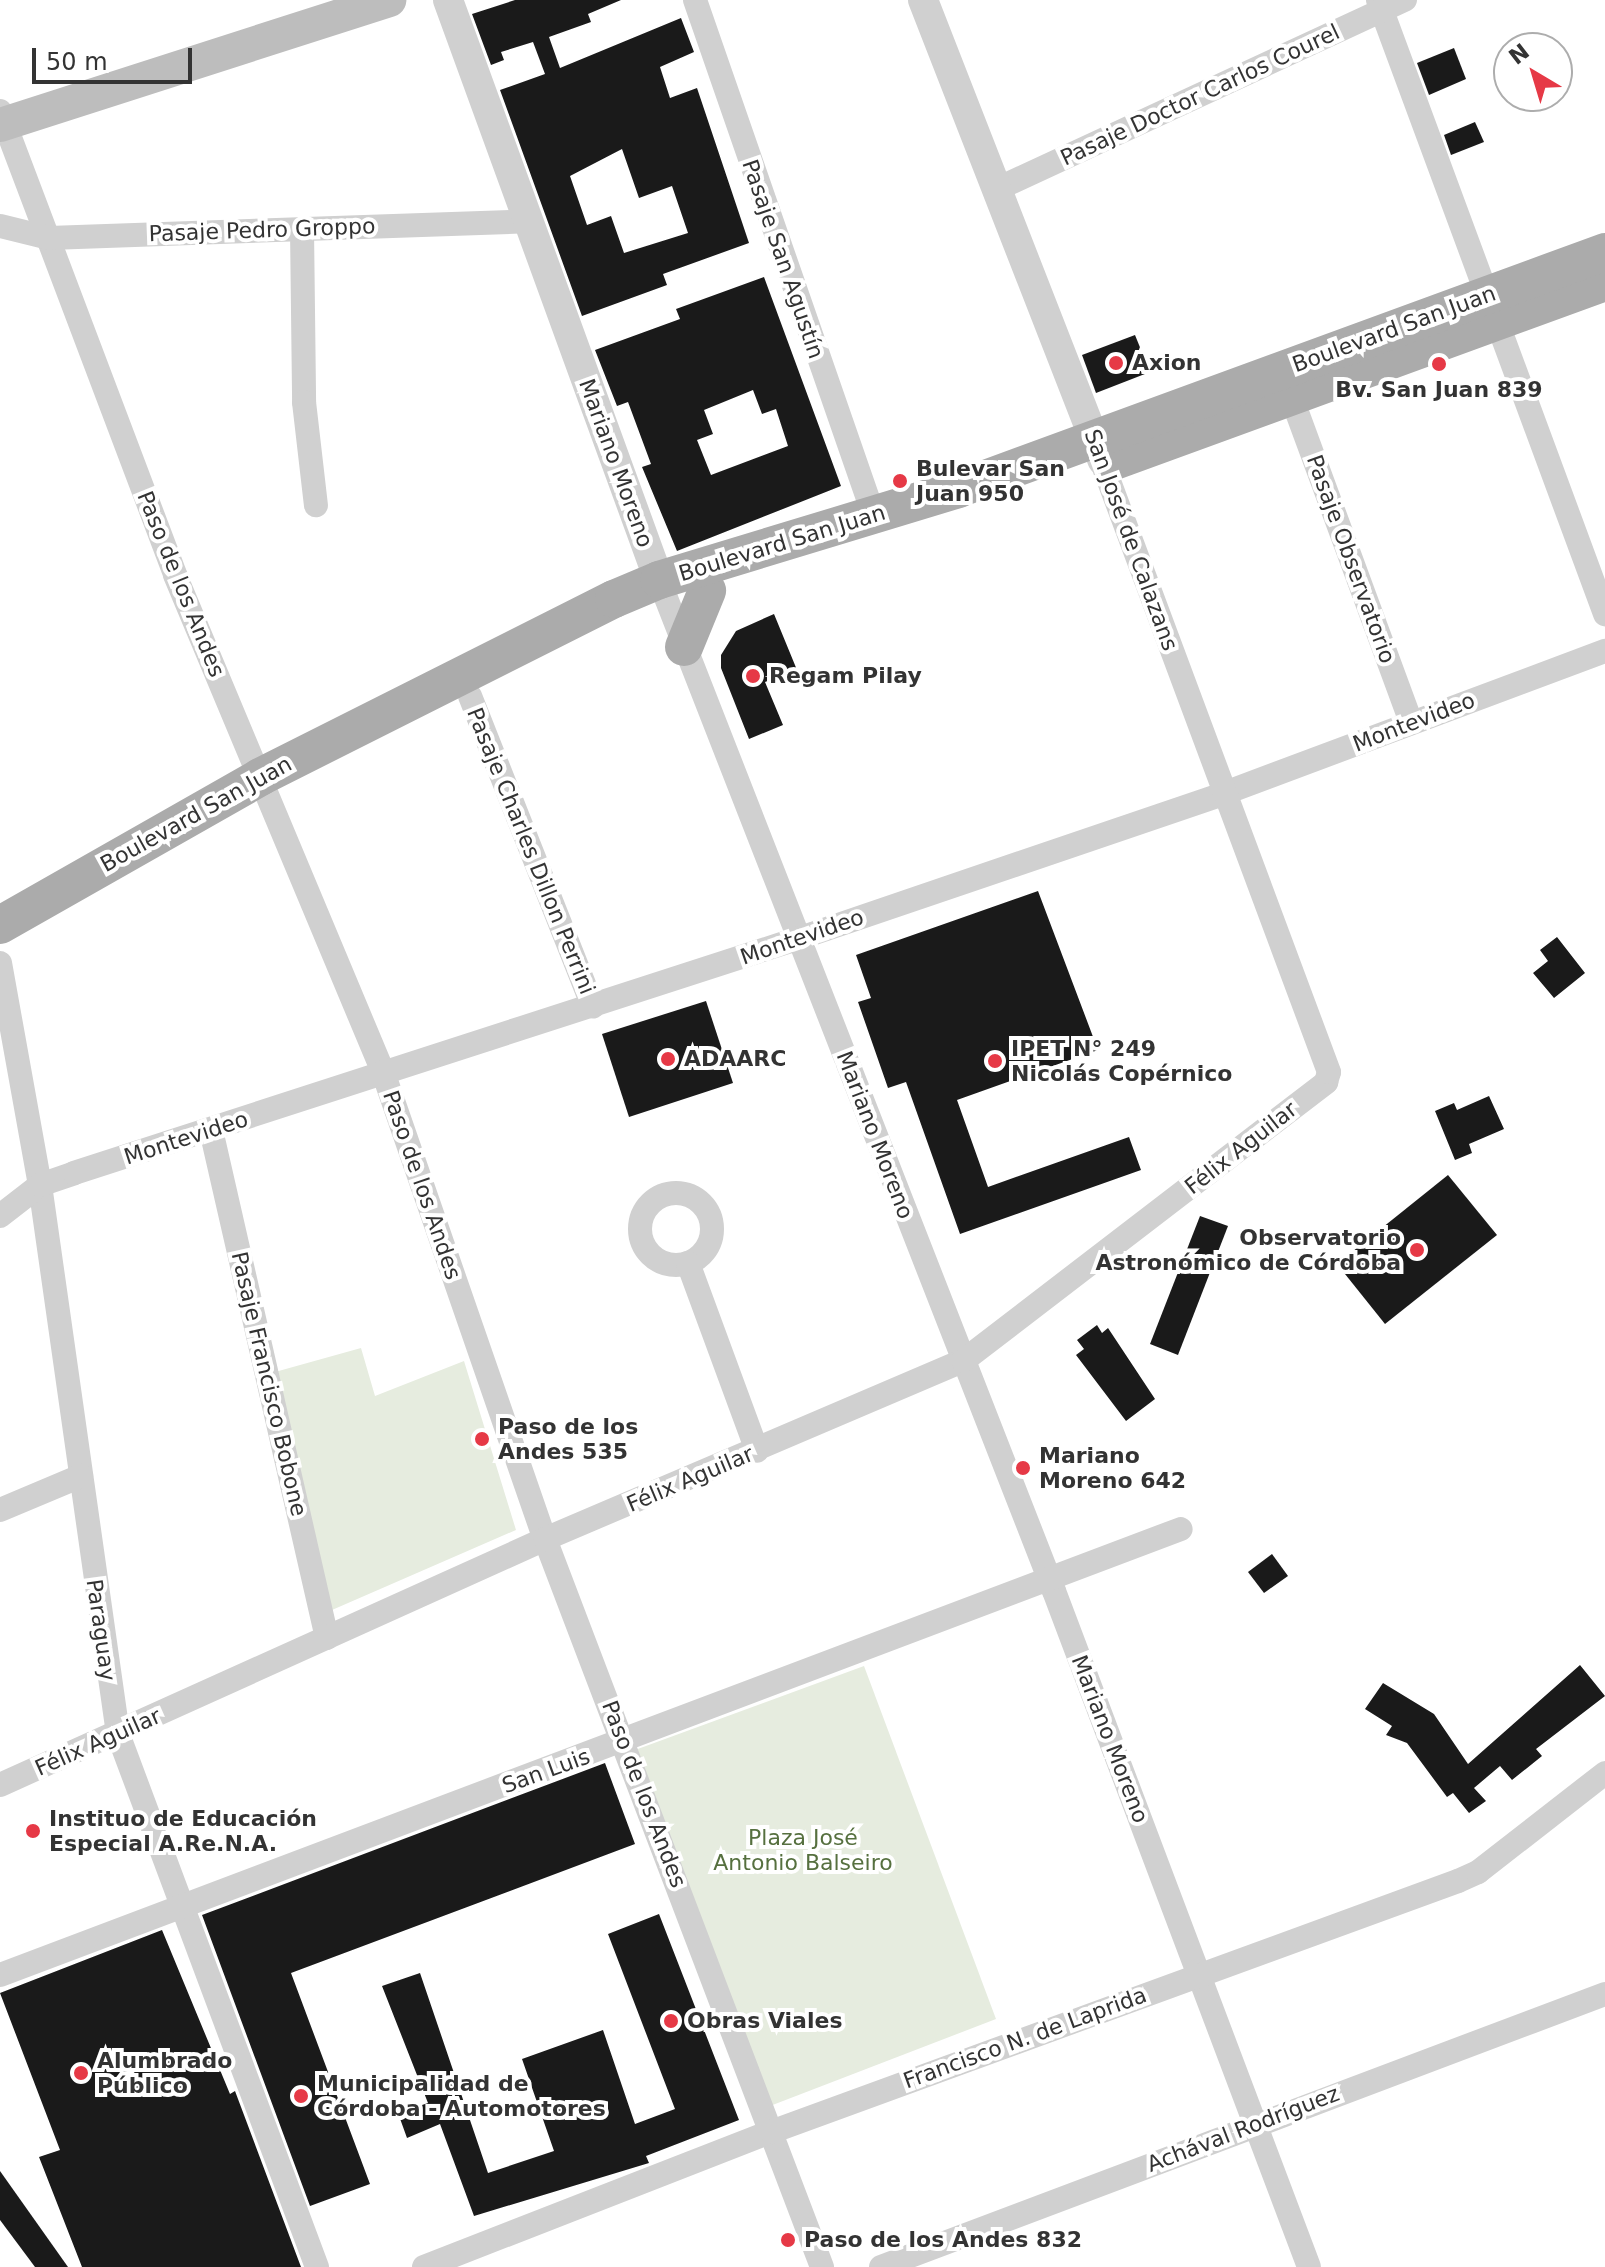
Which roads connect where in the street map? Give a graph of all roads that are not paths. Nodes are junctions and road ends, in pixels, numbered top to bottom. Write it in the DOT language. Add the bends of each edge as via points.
graph roads {
  1 [pos="389,0"];
  2 [pos="448,0"];
  3 [pos="695,0"];
  4 [pos="923,0"];
  5 [pos="1405,0"];
  6 [pos="1381,6"];
  7 [pos="1,120"];
  8 [pos="995,190"];
  9 [pos="526,221"];
  10 [pos="0,226"];
  11 [pos="302,229"];
  12 [pos="49,238"];
  13 [pos="1605,252"];
  14 [pos="1605,282"];
  15 [pos="1491,309"];
  16 [pos="1291,396"];
  17 [pos="1099,453"];
  18 [pos="316,505"];
  19 [pos="874,516"];
  20 [pos="707,591"];
  21 [pos="664,592"];
  22 [pos="1605,614"];
  23 [pos="684,647"];
  24 [pos="1605,651"];
  25 [pos="470,696"];
  26 [pos="1411,723"];
  27 [pos="265,789"];
  28 [pos="1225,793"];
  29 [pos="0,925"];
  30 [pos="800,938"];
  31 [pos="0,948"];
  32 [pos="0,963"];
  33 [pos="593,1007"];
  34 [pos="383,1072"];
  35 [pos="1326,1082"];
  36 [pos="211,1130"];
  37 [pos="40,1185"];
  38 [pos="0,1216"];
  39 [pos="688,1263"];
  40 [pos="963,1361"];
  41 [pos="757,1451"];
  42 [pos="81,1476"];
  43 [pos="0,1510"];
  44 [pos="1181,1529"];
  45 [pos="545,1539"];
  46 [pos="1049,1579"];
  47 [pos="327,1638"];
  48 [pos="118,1734"];
  49 [pos="625,1742"];
  50 [pos="1603,1780"];
  51 [pos="0,1785"];
  52 [pos="180,1908"];
  53 [pos="1198,1974"];
  54 [pos="0,1975"];
  55 [pos="1605,1994"];
  56 [pos="1254,2124"];
  57 [pos="771,2132"];
  58 [pos="317,2267"];
  59 [pos="424,2267"];
  60 [pos="822,2267"];
  61 [pos="881,2267"];
  62 [pos="1309,2267"];
  1 -- 7 [label="main road"];
  2 -- 9 [label="street, Mariano Moreno"];
  3 -- 19 [label="street, Pasaje San Agustín"];
  4 -- 8 [label="street, San José de Calazans"];
  5 -- 6 [label="street, Pasaje Doctor Carlos Courel"];
  6 -- 8 [label="street, Pasaje Doctor Carlos Courel"];
  6 -- 15 [label="street"];
  7 -- 12 [label="street, Paso de los Andes"];
  8 -- 17 [label="street, San José de Calazans"];
  9 -- 11 [label="street, Pasaje Pedro Groppo"];
  9 -- 21 [label="street, Mariano Moreno"];
  10 -- 12 [label="street, Pasaje Pedro Groppo"];
  11 -- 12 [label="street, Pasaje Pedro Groppo"];
  11 -- 18 [label="street" via="304,402"];
  12 -- 27 [label="street, Paso de los Andes" via="175,575"];
  13 -- 15 [label="main road, Boulevard San Juan"];
  14 -- 15 [label="main road, Boulevard San Juan"];
  15 -- 16 [label="main road, Boulevard San Juan"];
  15 -- 17 [label="main road, Boulevard San Juan"];
  15 -- 22 [label="street"];
  16 -- 17 [label="main road, Boulevard San Juan"];
  16 -- 26 [label="street, Pasaje Observatorio"];
  17 -- 19 [label="main road, Boulevard San Juan"];
  17 -- 20 [label="main road, Boulevard San Juan"];
  17 -- 28 [label="street, San José de Calazans"];
  19 -- 21 [label="main road, Boulevard San Juan"];
  20 -- 21 [label="main road, Boulevard San Juan"];
  20 -- 23 [label="main road"];
  21 -- 23 [label="street, Mariano Moreno"];
  21 -- 25 [label="main road, Boulevard San Juan" via="625,619"];
  21 -- 27 [label="main road, Boulevard San Juan"];
  23 -- 30 [label="street, Mariano Moreno"];
  24 -- 26 [label="street, Montevideo"];
  25 -- 27 [label="main road, Boulevard San Juan"];
  25 -- 33 [label="street, Pasaje Charles Dillon Perrini"];
  26 -- 28 [label="street, Montevideo"];
  27 -- 29 [label="main road, Boulevard San Juan"];
  27 -- 31 [label="main road, Boulevard San Juan"];
  27 -- 34 [label="street, Paso de los Andes"];
  28 -- 30 [label="street, Montevideo"];
  28 -- 35 [label="street, San José de Calazans" via="1329,1072"];
  30 -- 33 [label="street, Montevideo"];
  30 -- 40 [label="street, Mariano Moreno"];
  32 -- 37 [label="street, Paraguay"];
  33 -- 34 [label="street, Montevideo"];
  34 -- 36 [label="street, Montevideo"];
  34 -- 45 [label="street, Paso de los Andes"];
  35 -- 40 [label="street, Félix Aguilar"];
  36 -- 37 [label="street, Montevideo"];
  36 -- 47 [label="street, Pasaje Francisco Bobone"];
  37 -- 38 [label="street, Montevideo"];
  37 -- 42 [label="street, Paraguay"];
  39 -- 41 [label="street"];
  40 -- 41 [label="street, Félix Aguilar"];
  40 -- 46 [label="street, Mariano Moreno"];
  41 -- 45 [label="street, Félix Aguilar"];
  42 -- 43 [label="street"];
  42 -- 48 [label="street, Paraguay"];
  44 -- 46 [label="street, San Luis"];
  45 -- 47 [label="street, Félix Aguilar"];
  45 -- 49 [label="street, Paso de los Andes"];
  46 -- 49 [label="street, San Luis"];
  46 -- 53 [label="street, Mariano Moreno"];
  47 -- 48 [label="street, Félix Aguilar"];
  48 -- 51 [label="street, Félix Aguilar"];
  48 -- 52 [label="street, Paraguay"];
  49 -- 52 [label="street, San Luis"];
  49 -- 57 [label="street, Paso de los Andes"];
  50 -- 53 [label="street, Francisco N. de Laprida" via="1478,1872"];
  52 -- 54 [label="street, San Luis"];
  52 -- 58 [label="street, Paraguay"];
  53 -- 56 [label="street, Mariano Moreno"];
  53 -- 57 [label="street, Francisco N. de Laprida"];
  55 -- 56 [label="street, Achával Rodríguez"];
  56 -- 61 [label="street, Achával Rodríguez"];
  56 -- 62 [label="street, Mariano Moreno"];
  57 -- 59 [label="street, Francisco N. de Laprida"];
  57 -- 60 [label="street, Paso de los Andes"];
}
